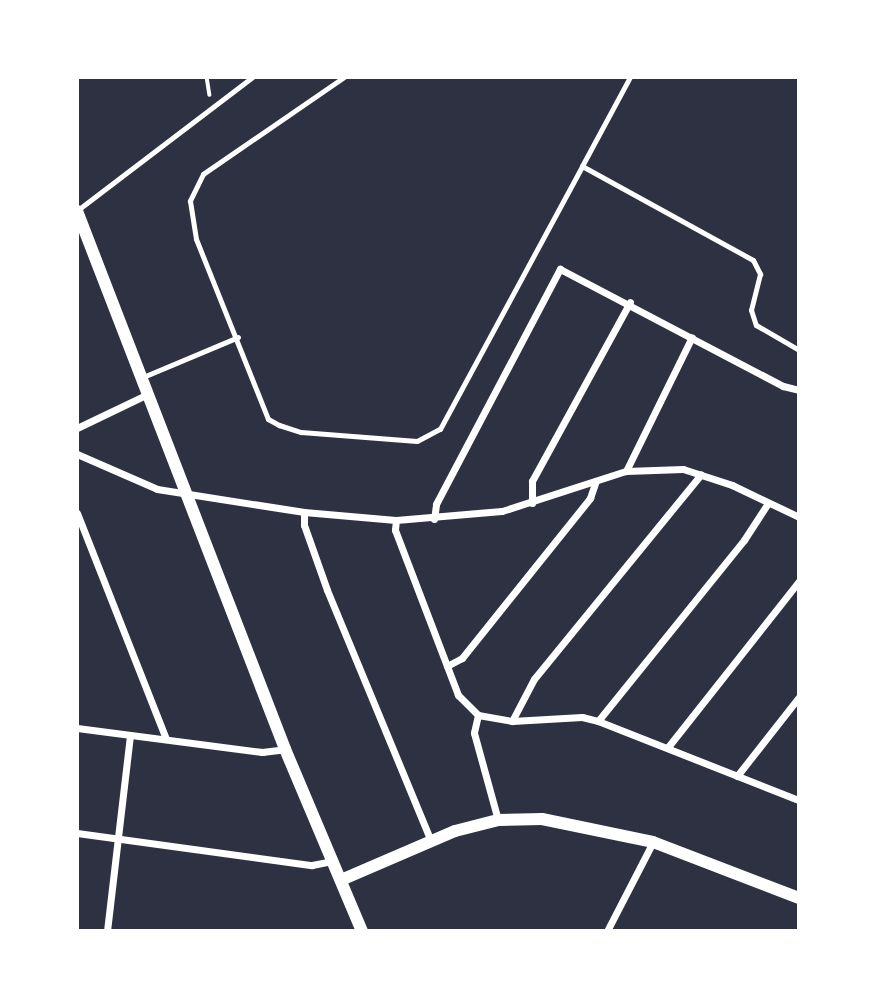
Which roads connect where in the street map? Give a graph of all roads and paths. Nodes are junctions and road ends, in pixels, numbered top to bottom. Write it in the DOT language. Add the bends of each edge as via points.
graph roads {
  1 [pos="252,77"];
  2 [pos="344,77"];
  3 [pos="630,77"];
  4 [pos="582,166"];
  5 [pos="78,210"];
  6 [pos="630,302"];
  7 [pos="238,337"];
  8 [pos="692,337"];
  9 [pos="799,350"];
  10 [pos="140,378"];
  11 [pos="799,390"];
  12 [pos="146,395"];
  13 [pos="77,428"];
  14 [pos="77,454"];
  15 [pos="626,471"];
  16 [pos="701,474"];
  17 [pos="596,481"];
  18 [pos="188,495"];
  19 [pos="532,503"];
  20 [pos="768,503"];
  21 [pos="304,512"];
  22 [pos="77,513"];
  23 [pos="799,517"];
  24 [pos="434,519"];
  25 [pos="396,520"];
  26 [pos="799,580"];
  27 [pos="447,666"];
  28 [pos="799,697"];
  29 [pos="478,715"];
  30 [pos="598,720"];
  31 [pos="512,721"];
  32 [pos="78,726"];
  33 [pos="130,735"];
  34 [pos="166,739"];
  35 [pos="668,747"];
  36 [pos="285,749"];
  37 [pos="737,776"];
  38 [pos="799,800"];
  39 [pos="498,820"];
  40 [pos="77,834"];
  41 [pos="116,839"];
  42 [pos="431,841"];
  43 [pos="653,842"];
  44 [pos="332,861"];
  45 [pos="341,880"];
  46 [pos="799,898"];
  47 [pos="107,931"];
  48 [pos="362,931"];
  49 [pos="607,931"];
  1 -- 5 [label="lane"];
  2 -- 7 [label="lane" via="204,174 195,187 190,201 196,239"];
  3 -- 4 [label="lane"];
  4 -- 7 [label="lane" via="440,429 429,438 302,432 279,425 268,419"];
  4 -- 9 [label="lane" via="753,260 760,274 752,317 765,334"];
  5 -- 10 [label="street"];
  6 -- 8 [label="street"];
  6 -- 19 [label="street" via="532,481"];
  6 -- 24 [label="street" via="560,269 436,504"];
  7 -- 10 [label="lane"];
  8 -- 11 [label="street" via="783,386"];
  8 -- 15 [label="street"];
  10 -- 12 [label="street"];
  12 -- 13 [label="street"];
  12 -- 18 [label="street"];
  14 -- 18 [label="street" via="148,485"];
  15 -- 16 [label="street" via="683,469"];
  15 -- 17 [label="street"];
  16 -- 20 [label="street"];
  16 -- 31 [label="street" via="542,668"];
  17 -- 19 [label="street"];
  17 -- 27 [label="street" via="590,498 462,658"];
  18 -- 21 [label="street"];
  18 -- 36 [label="street"];
  19 -- 24 [label="street"];
  20 -- 23 [label="street"];
  20 -- 30 [label="street" via="744,540"];
  21 -- 25 [label="street"];
  21 -- 42 [label="street" via="304,525 327,590"];
  22 -- 34 [label="street"];
  24 -- 25 [label="street"];
  25 -- 27 [label="street"];
  26 -- 35 [label="street"];
  27 -- 29 [label="street" via="458,695"];
  28 -- 37 [label="street"];
  29 -- 31 [label="street"];
  29 -- 39 [label="street" via="474,733"];
  30 -- 31 [label="street"];
  30 -- 35 [label="street"];
  32 -- 33 [label="street"];
  33 -- 34 [label="street"];
  33 -- 41 [label="street"];
  34 -- 36 [label="street" via="262,752"];
  35 -- 37 [label="street"];
  36 -- 44 [label="street"];
  37 -- 38 [label="street"];
  39 -- 42 [label="street"];
  39 -- 43 [label="street" via="542,818"];
  40 -- 41 [label="street"];
  41 -- 44 [label="street" via="312,865"];
  41 -- 47 [label="street"];
  42 -- 45 [label="street"];
  43 -- 46 [label="street"];
  43 -- 49 [label="street"];
  44 -- 45 [label="street"];
  45 -- 48 [label="street"];
}
